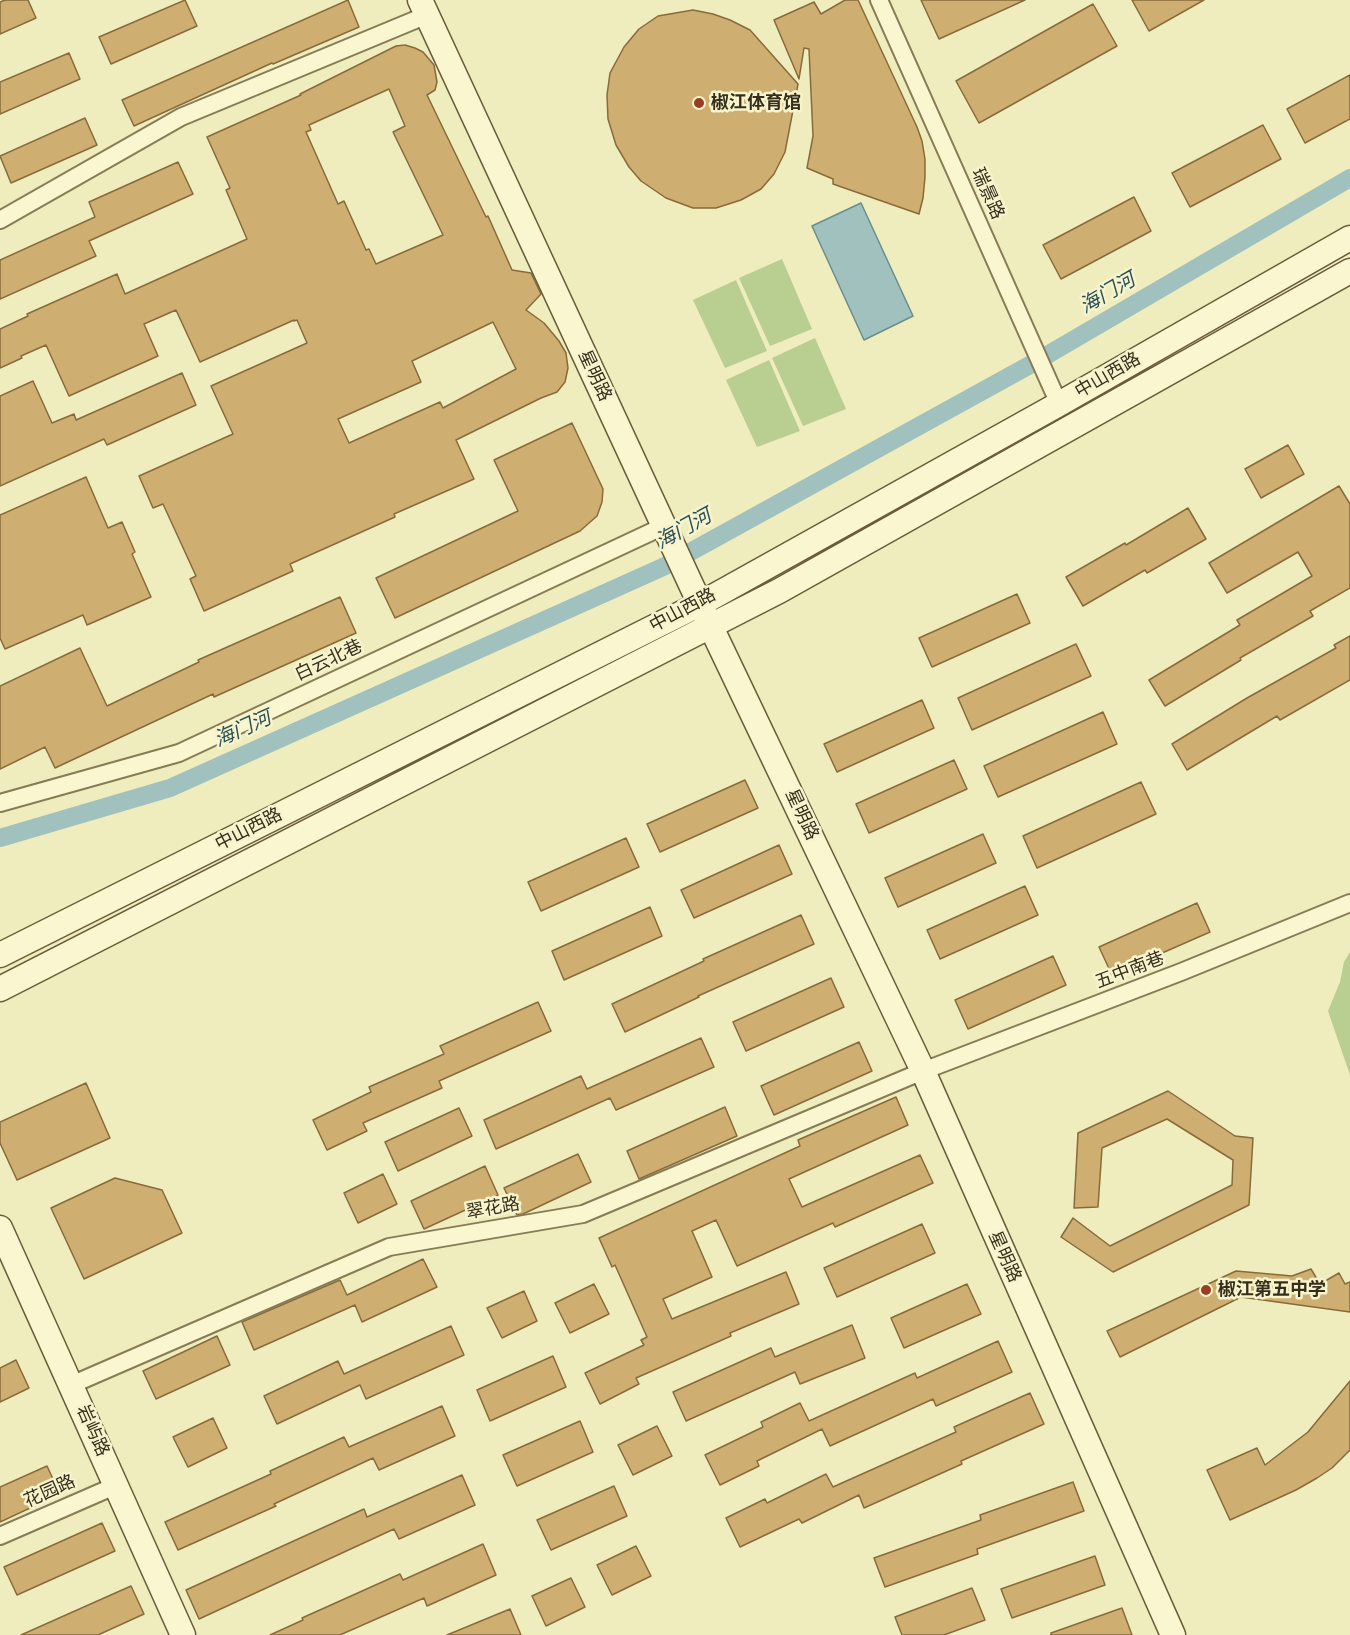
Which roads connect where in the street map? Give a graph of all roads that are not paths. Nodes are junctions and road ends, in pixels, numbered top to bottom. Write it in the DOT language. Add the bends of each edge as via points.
graph roads {
  1 [pos="879,0"];
  2 [pos="423,8"];
  3 [pos="0,220"];
  4 [pos="1350,238"];
  5 [pos="1350,271"];
  6 [pos="1055,394"];
  7 [pos="664,526"];
  8 [pos="697,597"];
  9 [pos="711,627"];
  10 [pos="0,803"];
  11 [pos="1350,903"];
  12 [pos="0,955"];
  13 [pos="0,989"];
  14 [pos="922,1071"];
  15 [pos="0,1228"];
  16 [pos="71,1385"];
  17 [pos="117,1485"];
  18 [pos="0,1536"];
  19 [pos="183,1635"];
  20 [pos="1173,1635"];
  1 -- 6 [label="street, 瑞景路"];
  2 -- 3 [label="street" via="181,117"];
  2 -- 7 [label="main road, 星明路"];
  4 -- 6 [label="main road, 中山西路"];
  5 -- 9 [label="main road, 中山西路"];
  6 -- 8 [label="main road, 中山西路"];
  7 -- 8 [label="main road, 星明路"];
  7 -- 10 [label="street, 白云北巷" via="179,753"];
  8 -- 9 [label="main road, 星明路"];
  8 -- 12 [label="main road, 中山西路"];
  9 -- 13 [label="main road, 中山西路"];
  9 -- 14 [label="main road, 星明路"];
  11 -- 14 [label="street, 五中南巷"];
  14 -- 16 [label="street, 翠花路" via="583,1214 389,1247"];
  14 -- 20 [label="main road, 星明路"];
  15 -- 16 [label="main road, 岩屿路"];
  16 -- 17 [label="main road, 岩屿路"];
  17 -- 18 [label="street, 花园路"];
  17 -- 19 [label="main road, 岩屿路"];
}
